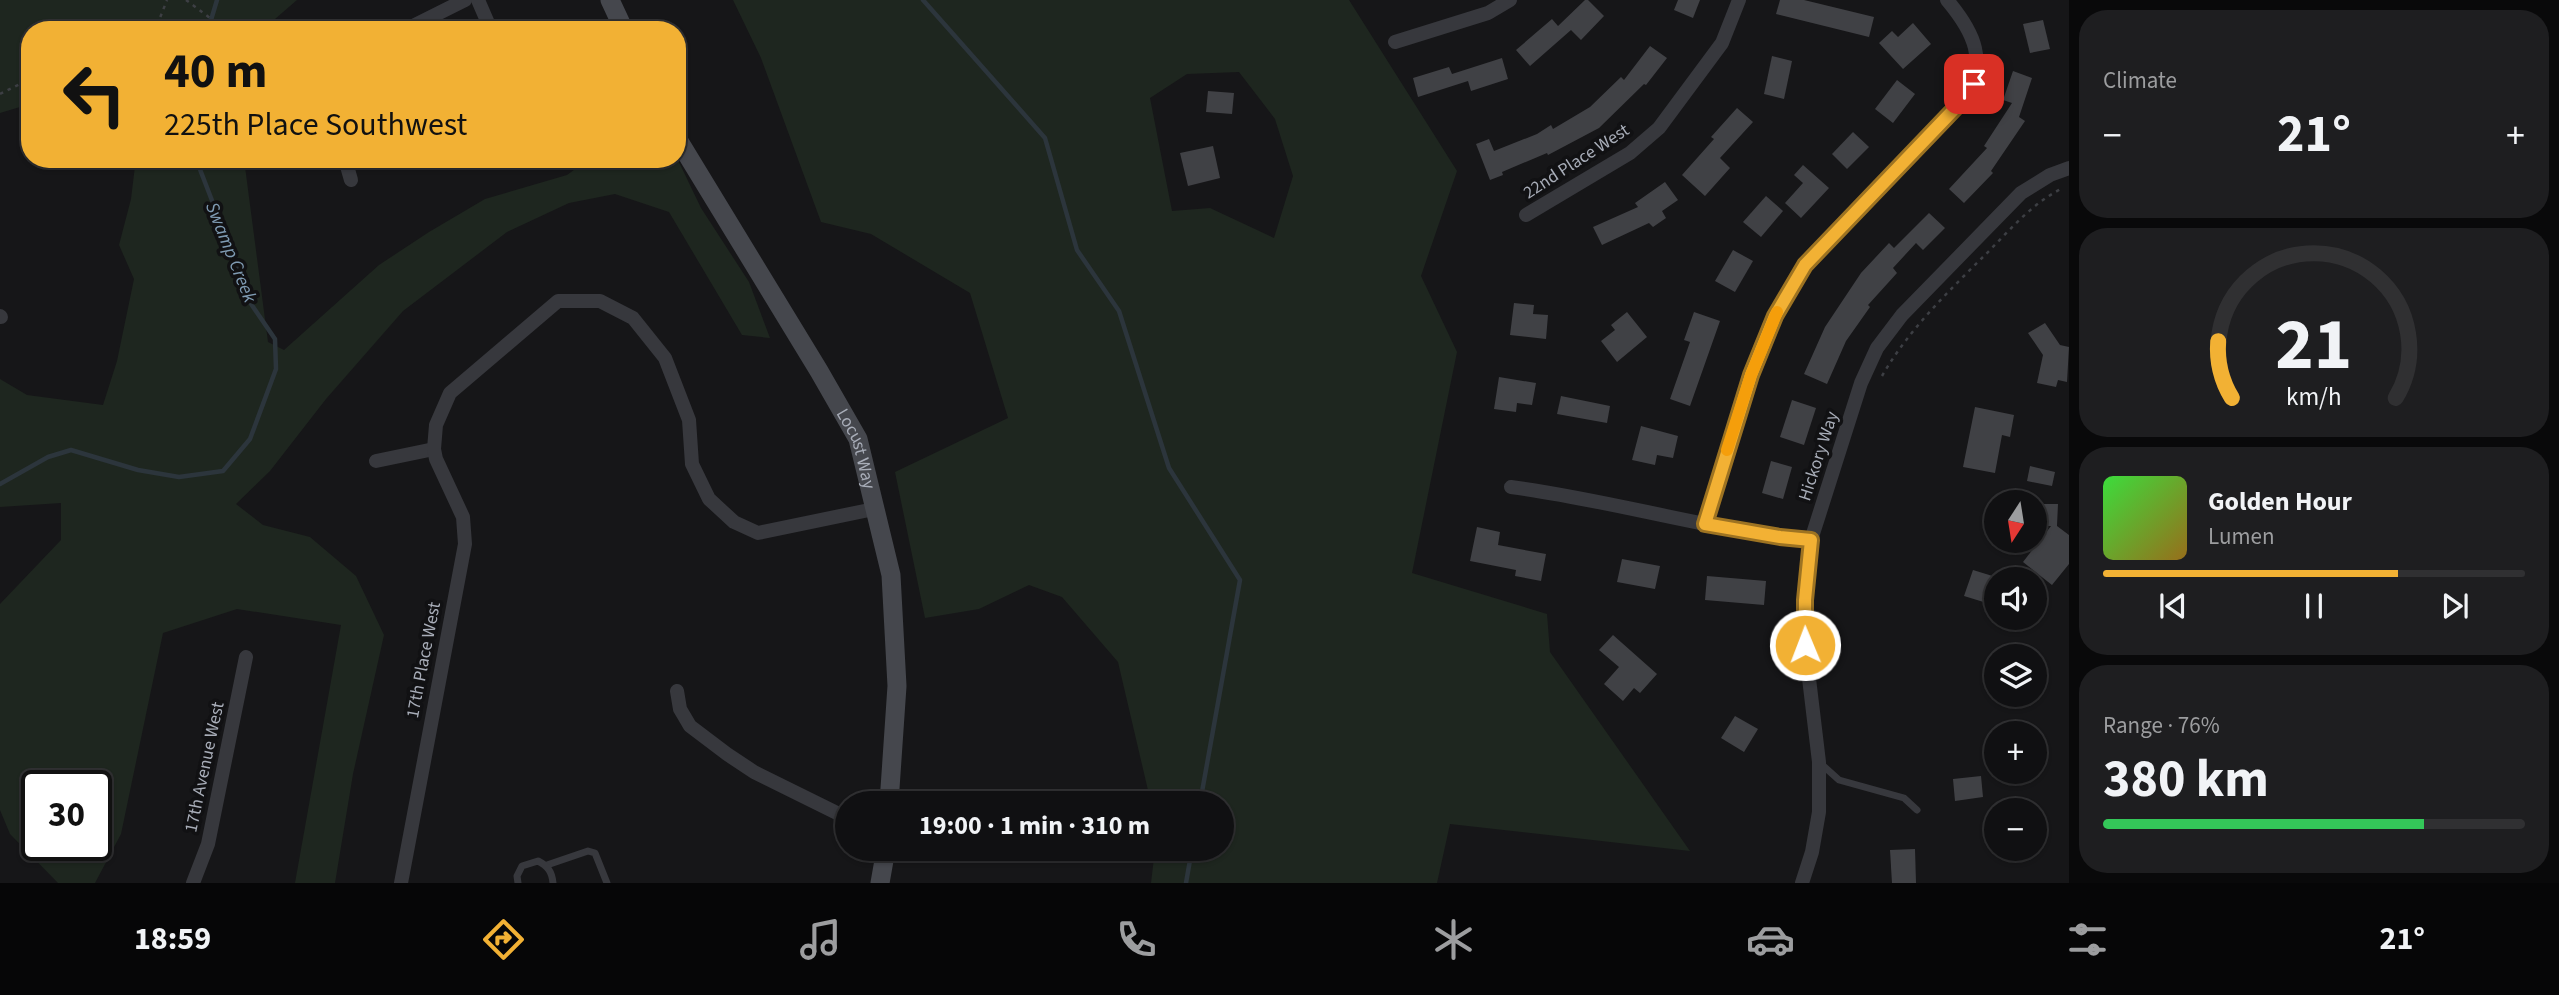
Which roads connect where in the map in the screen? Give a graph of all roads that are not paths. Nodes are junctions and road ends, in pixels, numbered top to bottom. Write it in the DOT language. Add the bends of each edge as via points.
graph roads {
  1 [pos="465,0"];
  2 [pos="478,0"];
  3 [pos="610,0"];
  4 [pos="1510,0"];
  5 [pos="1739,0"];
  6 [pos="1947,0"];
  7 [pos="423,21"];
  8 [pos="487,21"];
  9 [pos="620,21"];
  10 [pos="1395,42"];
  11 [pos="686,153"];
  12 [pos="348,168"];
  13 [pos="2069,168"];
  14 [pos="351,180"];
  15 [pos="1526,215"];
  16 [pos="434,449"];
  17 [pos="376,461"];
  18 [pos="1511,487"];
  19 [pos="874,509"];
  20 [pos="1705,524"];
  21 [pos="1811,540"];
  22 [pos="246,657"];
  23 [pos="677,691"];
  24 [pos="1819,762"];
  25 [pos="890,791"];
  26 [pos="1917,810"];
  27 [pos="835,812"];
  28 [pos="884,861"];
  29 [pos="547,865"];
  30 [pos="193,883"];
  31 [pos="401,883"];
  32 [pos="518,883"];
  33 [pos="553,883"];
  34 [pos="607,883"];
  35 [pos="880,883"];
  36 [pos="1802,883"];
  1 -- 7 [label="street"];
  2 -- 8 [label="street"];
  3 -- 9 [label="main road"];
  4 -- 10 [label="street" via="1488,13"];
  5 -- 15 [label="street, 22nd Place West" via="1722,43 1659,128 1630,153"];
  6 -- 20 [label="street" via="1972,34 1974,84 1805,265 1775,316 1751,375"];
  11 -- 19 [label="main road, Locust Way" via="858,439"];
  12 -- 14 [label="street"];
  13 -- 21 [label="street, Hickory Way" via="2021,193 1902,315 1877,348 1861,383"];
  16 -- 17 [label="street"];
  16 -- 19 [label="street" via="436,425 450,393 558,301 600,301 633,318 665,358 689,419 692,464 709,499 734,522 758,533"];
  16 -- 31 [label="street, 17th Place West" via="463,517 465,544"];
  18 -- 20 [label="street"];
  19 -- 25 [label="main road, Locust Way" via="891,575 895,644"];
  20 -- 21 [label="street"];
  21 -- 24 [label="street, Hickory Way" via="1805,645"];
  22 -- 30 [label="street, 17th Avenue West" via="208,844"];
  23 -- 27 [label="street" via="690,726 754,772"];
  24 -- 26 [label="lane" via="1839,780 1904,798"];
  24 -- 36 [label="street, Hickory Way" via="1819,812"];
  28 -- 35 [label="main road"];
  29 -- 32 [label="lane" via="538,861 522,866"];
  29 -- 33 [label="lane"];
  29 -- 34 [label="lane" via="588,851 595,853"];
}
